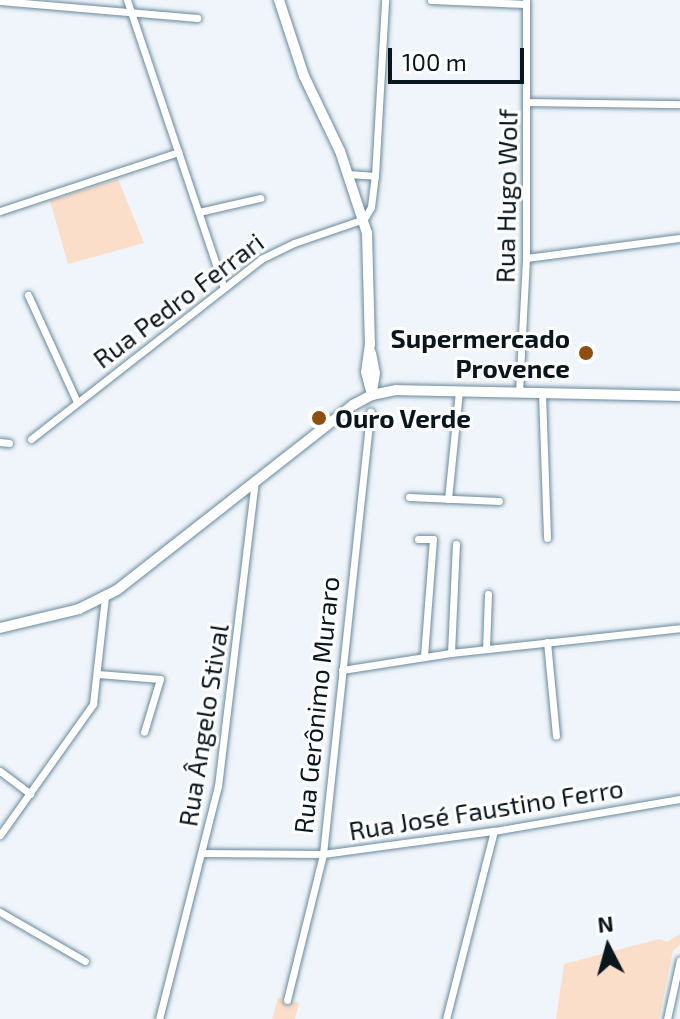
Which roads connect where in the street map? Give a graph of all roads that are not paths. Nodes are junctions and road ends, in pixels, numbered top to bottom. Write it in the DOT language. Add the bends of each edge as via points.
graph roads {
  1 [pos="127,0"];
  2 [pos="279,0"];
  3 [pos="385,0"];
  4 [pos="431,0"];
  5 [pos="0,1"];
  6 [pos="526,2"];
  7 [pos="131,12"];
  8 [pos="197,18"];
  9 [pos="528,102"];
  10 [pos="680,104"];
  11 [pos="178,152"];
  12 [pos="348,174"];
  13 [pos="375,176"];
  14 [pos="260,198"];
  15 [pos="0,211"];
  16 [pos="199,212"];
  17 [pos="364,219"];
  18 [pos="680,238"];
  19 [pos="526,258"];
  20 [pos="223,285"];
  21 [pos="28,295"];
  22 [pos="459,391"];
  23 [pos="519,392"];
  24 [pos="542,393"];
  25 [pos="372,395"];
  26 [pos="680,396"];
  27 [pos="77,402"];
  28 [pos="370,411"];
  29 [pos="31,439"];
  30 [pos="255,481"];
  31 [pos="409,497"];
  32 [pos="448,499"];
  33 [pos="499,501"];
  34 [pos="547,538"];
  35 [pos="418,539"];
  36 [pos="456,544"];
  37 [pos="488,594"];
  38 [pos="105,597"];
  39 [pos="0,628"];
  40 [pos="680,628"];
  41 [pos="547,642"];
  42 [pos="486,649"];
  43 [pos="451,653"];
  44 [pos="424,656"];
  45 [pos="342,670"];
  46 [pos="98,674"];
  47 [pos="144,732"];
  48 [pos="556,736"];
  49 [pos="0,771"];
  50 [pos="30,794"];
  51 [pos="680,799"];
  52 [pos="494,831"];
  53 [pos="0,835"];
  54 [pos="202,853"];
  55 [pos="323,854"];
  56 [pos="0,912"];
  57 [pos="680,960"];
  58 [pos="85,961"];
  59 [pos="287,1000"];
  60 [pos="159,1019"];
  61 [pos="446,1019"];
  62 [pos="667,1019"];
  1 -- 7 [label="street"];
  2 -- 12 [label="street" via="304,76"];
  3 -- 13 [label="street"];
  4 -- 6 [label="street"];
  5 -- 7 [label="street"];
  6 -- 9 [label="street, Rua Hugo Wolf"];
  7 -- 8 [label="street"];
  7 -- 11 [label="street"];
  9 -- 10 [label="street"];
  9 -- 19 [label="street, Rua Hugo Wolf"];
  11 -- 15 [label="street"];
  11 -- 16 [label="street"];
  12 -- 13 [label="street"];
  12 -- 17 [label="street"];
  13 -- 17 [label="street"];
  14 -- 16 [label="street"];
  16 -- 20 [label="street"];
  17 -- 20 [label="street, Rua Pedro Ferrari" via="275,250"];
  17 -- 25 [label="street" via="370,258"];
  18 -- 19 [label="street"];
  19 -- 23 [label="street, Rua Hugo Wolf"];
  20 -- 27 [label="street, Rua Pedro Ferrari"];
  21 -- 27 [label="street"];
  22 -- 23 [label="street"];
  22 -- 25 [label="street"];
  22 -- 32 [label="street"];
  23 -- 24 [label="street"];
  24 -- 26 [label="street"];
  24 -- 34 [label="street"];
  25 -- 30 [label="street"];
  27 -- 29 [label="street, Rua Pedro Ferrari"];
  28 -- 45 [label="street, Rua Gerônimo Muraro"];
  30 -- 38 [label="street"];
  30 -- 54 [label="street, Rua Ângelo Stival" via="226,739"];
  31 -- 32 [label="street"];
  32 -- 33 [label="street"];
  35 -- 44 [label="street" via="433,539"];
  36 -- 43 [label="street"];
  37 -- 42 [label="street"];
  38 -- 39 [label="street" via="64,614"];
  38 -- 46 [label="street"];
  40 -- 41 [label="street"];
  41 -- 42 [label="street"];
  41 -- 48 [label="street"];
  42 -- 43 [label="street"];
  43 -- 44 [label="street"];
  44 -- 45 [label="street"];
  45 -- 55 [label="street, Rua Gerônimo Muraro"];
  46 -- 47 [label="street" via="160,679"];
  46 -- 50 [label="street" via="89,714"];
  49 -- 50 [label="street"];
  50 -- 53 [label="street"];
  51 -- 52 [label="street, Rua José Faustino Ferro"];
  52 -- 55 [label="street, Rua José Faustino Ferro"];
  52 -- 61 [label="street"];
  54 -- 55 [label="street, Rua José Faustino Ferro"];
  54 -- 60 [label="street, Rua Ângelo Stival"];
  55 -- 59 [label="street, Rua Gerônimo Muraro"];
  56 -- 58 [label="street"];
  57 -- 62 [label="street"];
}
